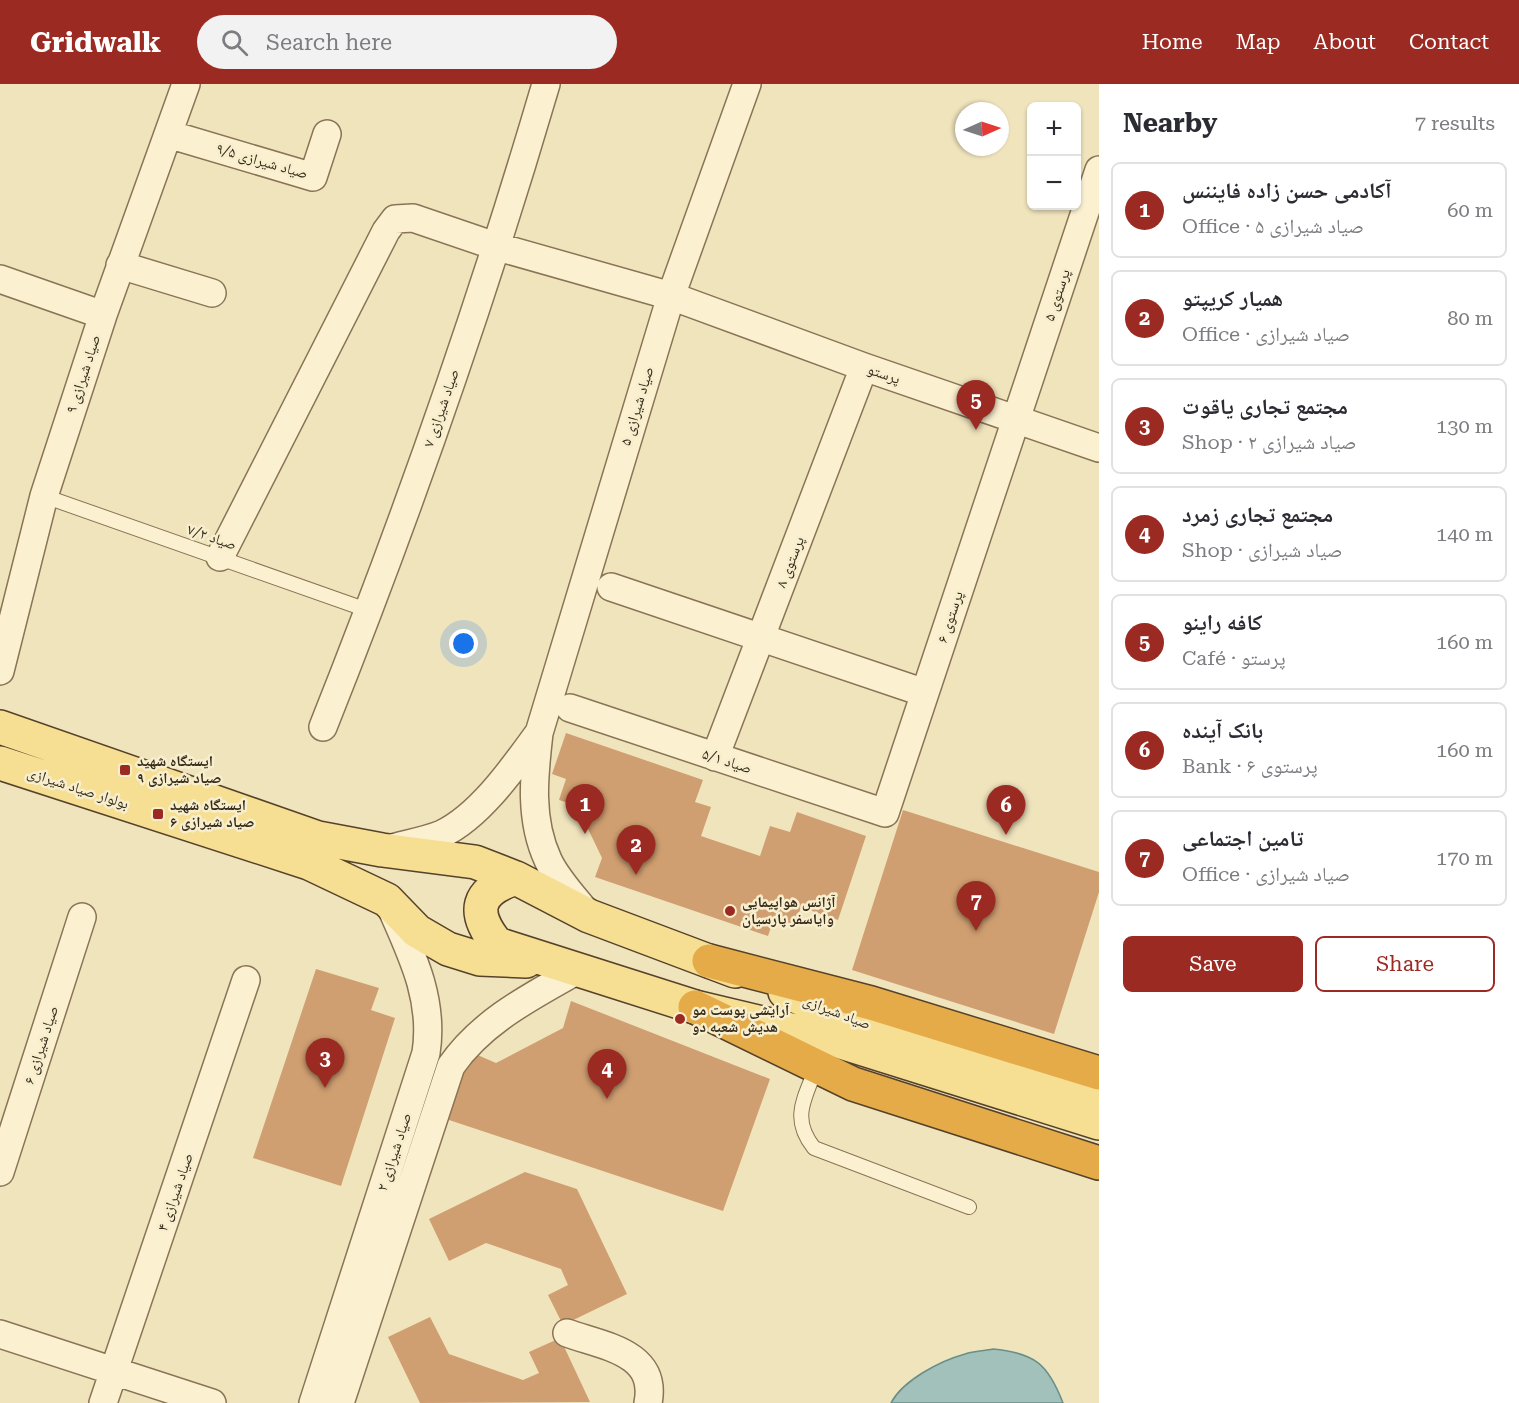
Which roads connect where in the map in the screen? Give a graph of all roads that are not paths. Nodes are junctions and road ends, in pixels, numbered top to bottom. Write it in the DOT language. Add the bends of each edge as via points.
graph roads {
  1 [pos="186,84"];
  2 [pos="546,84"];
  3 [pos="747,84"];
  4 [pos="168,134"];
  5 [pos="327,134"];
  6 [pos="1099,170"];
  7 [pos="498,247"];
  8 [pos="120,265"];
  9 [pos="0,279"];
  10 [pos="212,293"];
  11 [pos="671,296"];
  12 [pos="103,315"];
  13 [pos="864,367"];
  14 [pos="1016,420"];
  15 [pos="1099,448"];
  16 [pos="44,496"];
  17 [pos="220,557"];
  18 [pos="611,587"];
  19 [pos="369,611"];
  20 [pos="761,638"];
  21 [pos="0,670"];
  22 [pos="925,693"];
  23 [pos="570,708"];
  24 [pos="0,727"];
  25 [pos="323,727"];
  26 [pos="538,733"];
  27 [pos="715,757"];
  28 [pos="0,763"];
  29 [pos="885,813"];
  30 [pos="382,850"];
  31 [pos="516,878"];
  32 [pos="387,900"];
  33 [pos="589,916"];
  34 [pos="82,917"];
  35 [pos="709,961"];
  36 [pos="565,966"];
  37 [pos="246,980"];
  38 [pos="695,1007"];
  39 [pos="817,1066"];
  40 [pos="1099,1072"];
  41 [pos="1099,1098"];
  42 [pos="1099,1123"];
  43 [pos="1099,1163"];
  44 [pos="0,1172"];
  45 [pos="969,1207"];
  46 [pos="567,1333"];
  47 [pos="0,1335"];
  48 [pos="114,1372"];
  49 [pos="103,1403"];
  50 [pos="212,1403"];
  51 [pos="313,1403"];
  52 [pos="340,1403"];
  53 [pos="648,1403"];
  1 -- 4 [label="street, صیاد شیرازی ۹"];
  2 -- 7 [label="street, صیاد شیرازی ۷"];
  3 -- 11 [label="street, صیاد شیرازی ۵"];
  4 -- 5 [label="street, صیاد شیرازی ۹/۵" via="313,177"];
  4 -- 8 [label="street, صیاد شیرازی ۹"];
  6 -- 14 [label="street, پرستوی ۵"];
  7 -- 11 [label="street, پرستو"];
  7 -- 17 [label="street, پرستو" via="413,218 395,219"];
  7 -- 19 [label="street, صیاد شیرازی ۷"];
  8 -- 10 [label="street"];
  8 -- 12 [label="street, صیاد شیرازی ۹"];
  9 -- 12 [label="street"];
  11 -- 13 [label="street, پرستو"];
  11 -- 26 [label="street, صیاد شیرازی ۵"];
  12 -- 16 [label="street, صیاد شیرازی ۹"];
  13 -- 14 [label="street, پرستو"];
  13 -- 20 [label="street, پرستوی ۸"];
  14 -- 15 [label="street, پرستو"];
  14 -- 22 [label="street, پرستوی ۶"];
  16 -- 17 [label="lane, صیاد ۷/۲"];
  16 -- 21 [label="street, صیاد شیرازی ۹"];
  17 -- 19 [label="lane, صیاد ۷/۲"];
  18 -- 20 [label="street"];
  19 -- 25 [label="street, صیاد شیرازی ۷"];
  20 -- 22 [label="street"];
  20 -- 27 [label="street, پرستوی ۸"];
  22 -- 29 [label="street, پرستوی ۶"];
  23 -- 27 [label="street, صیاد ۵/۱"];
  24 -- 30 [label="main road, بولوار صیاد شیرازی" via="318,838"];
  26 -- 30 [label="street, صیاد شیرازی ۵" via="506,778 482,803 442,833"];
  26 -- 33 [label="street, صیاد شیرازی ۵" via="533,784 536,822 548,861"];
  27 -- 29 [label="street, صیاد ۵/۱"];
  28 -- 32 [label="main road, بولوار صیاد شیرازی" via="309,862"];
  30 -- 31 [label="main road, بولوار صیاد شیرازی" via="475,861"];
  31 -- 33 [label="main road, صیاد شیرازی"];
  31 -- 36 [label="main road" via="495,885 482,903 483,926 497,944"];
  32 -- 36 [label="main road, بولوار صیاد شیرازی" via="417,931 448,949 480,959"];
  32 -- 51 [label="street, صیاد شیرازی ۲" via="415,961 430,1028 426,1053"];
  33 -- 35 [label="main road, صیاد شیرازی"];
  34 -- 44 [label="street, صیاد شیرازی ۶"];
  35 -- 40 [label="highway" via="871,1003"];
  35 -- 41 [label="main road, صیاد شیرازی" via="852,1019"];
  36 -- 38 [label="main road, صیاد شیرازی"];
  36 -- 52 [label="street, صیاد شیرازی ۲" via="492,1022 464,1047 452,1066"];
  37 -- 48 [label="street, صیاد شیرازی ۴"];
  38 -- 39 [label="highway"];
  38 -- 42 [label="main road, صیاد شیرازی" via="841,1042"];
  39 -- 43 [label="highway" via="853,1084"];
  39 -- 45 [label="lane" via="800,1119 803,1134 814,1148"];
  46 -- 53 [label="street" via="642,1364 648,1377"];
  47 -- 48 [label="street"];
  48 -- 49 [label="street, صیاد شیرازی ۴"];
  48 -- 50 [label="street"];
}
